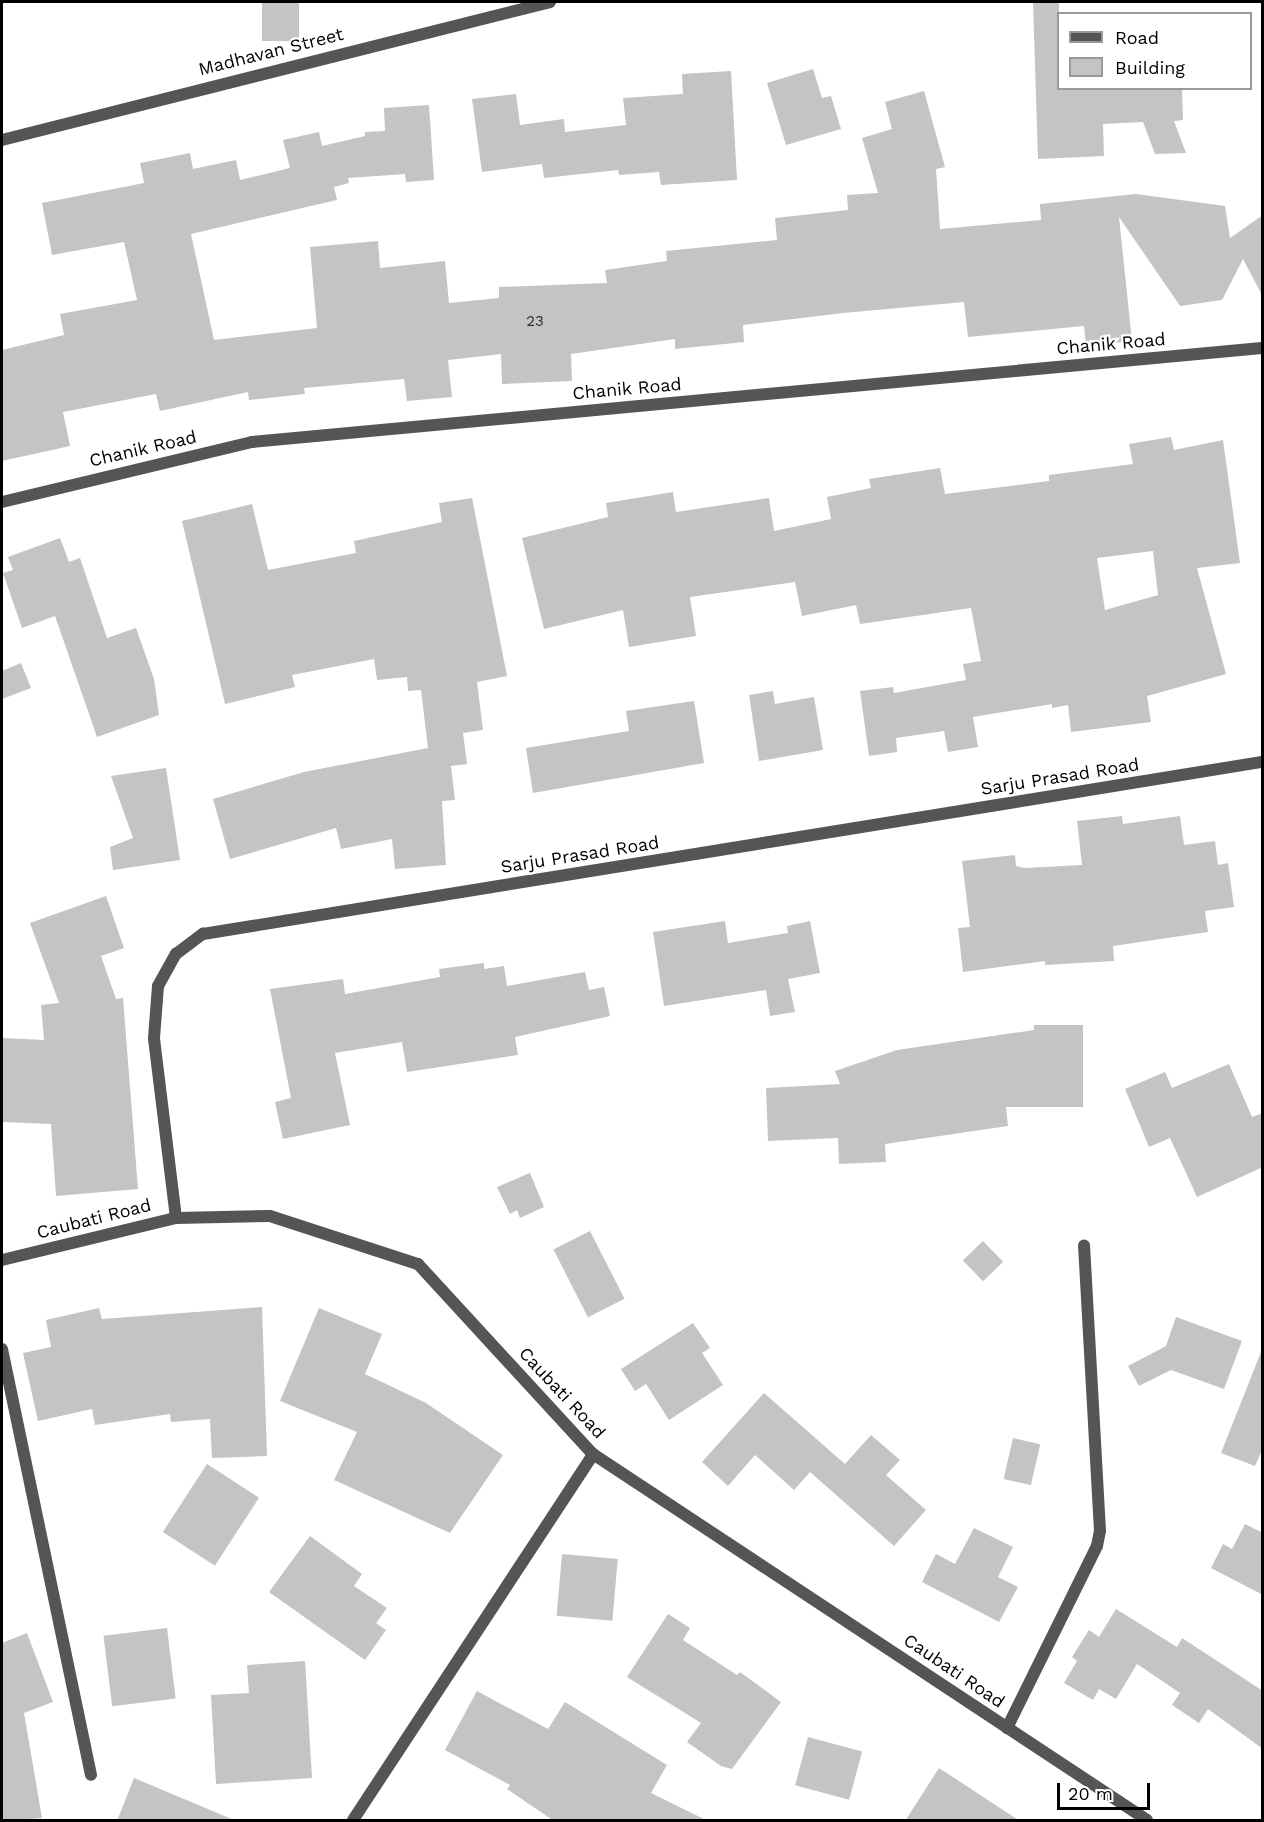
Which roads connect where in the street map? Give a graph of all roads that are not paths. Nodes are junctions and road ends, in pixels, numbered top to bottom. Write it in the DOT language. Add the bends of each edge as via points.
graph roads {
  1 [pos="550,2"];
  2 [pos="2,140"];
  3 [pos="1263,348"];
  4 [pos="2,502"];
  5 [pos="1263,762"];
  6 [pos="176,1218"];
  7 [pos="1084,1245"];
  8 [pos="2,1260"];
  9 [pos="2,1349"];
  10 [pos="593,1454"];
  11 [pos="1007,1728"];
  12 [pos="91,1775"];
  13 [pos="353,1821"];
  14 [pos="1147,1821"];
  1 -- 2 [label="street, Madhavan Street"];
  3 -- 4 [label="street, Chanik Road" via="252,442"];
  5 -- 6 [label="street, Sarju Prasad Road" via="203,934 176,954 158,986 154,1038"];
  6 -- 8 [label="street, Caubati Road"];
  6 -- 10 [label="street, Caubati Road" via="270,1216 418,1264"];
  7 -- 11 [label="street" via="1100,1532"];
  9 -- 12 [label="street"];
  10 -- 11 [label="street, Caubati Road"];
  10 -- 13 [label="street"];
  11 -- 14 [label="street, Caubati Road"];
}
